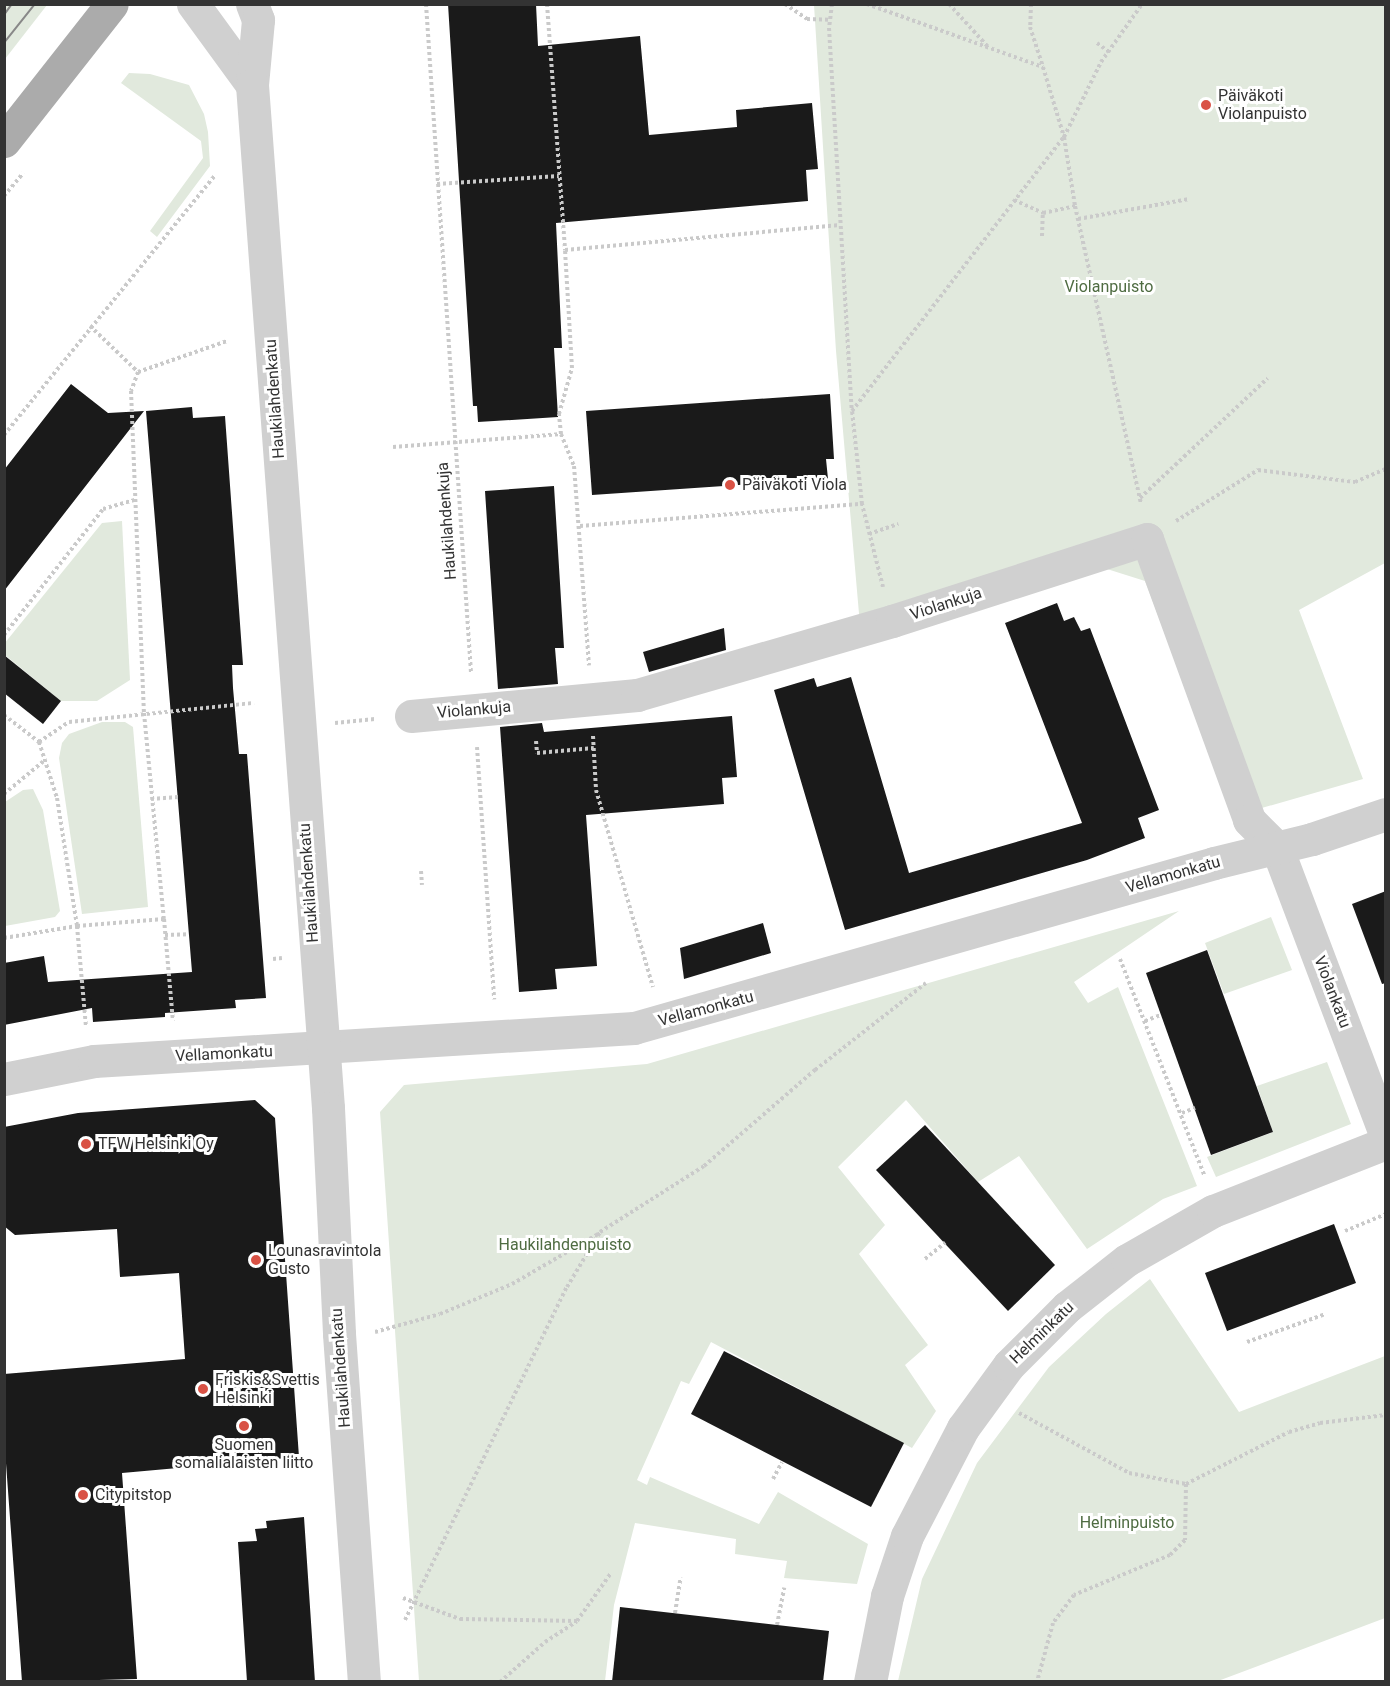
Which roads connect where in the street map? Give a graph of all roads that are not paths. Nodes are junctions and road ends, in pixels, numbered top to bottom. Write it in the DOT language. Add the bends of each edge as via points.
graph roads {
  1 [pos="112,4"];
  2 [pos="193,4"];
  3 [pos="252,4"];
  4 [pos="252,85"];
  5 [pos="4,141"];
  6 [pos="411,716"];
  7 [pos="1386,814"];
  8 [pos="1277,848"];
  9 [pos="322,1046"];
  10 [pos="4,1079"];
  11 [pos="1386,1136"];
  12 [pos="1386,1143"];
  13 [pos="364,1682"];
  14 [pos="870,1682"];
  1 -- 5 [label="main road"];
  2 -- 4 [label="street"];
  3 -- 4 [label="street, Haukilahdenkatu" via="258,20"];
  4 -- 9 [label="street, Haukilahdenkatu"];
  6 -- 8 [label="street, Violankuja" via="637,695 892,621 1148,539 1249,820"];
  7 -- 8 [label="street, Vellamonkatu"];
  8 -- 9 [label="street, Vellamonkatu" via="660,1023 634,1028"];
  8 -- 11 [label="street, Violankatu"];
  9 -- 10 [label="street, Vellamonkatu" via="94,1061"];
  9 -- 13 [label="street, Haukilahdenkatu"];
  12 -- 14 [label="street, Helminkatu" via="1213,1211 1127,1260 1067,1307 1009,1365 963,1428 907,1536 886,1599"];
}
